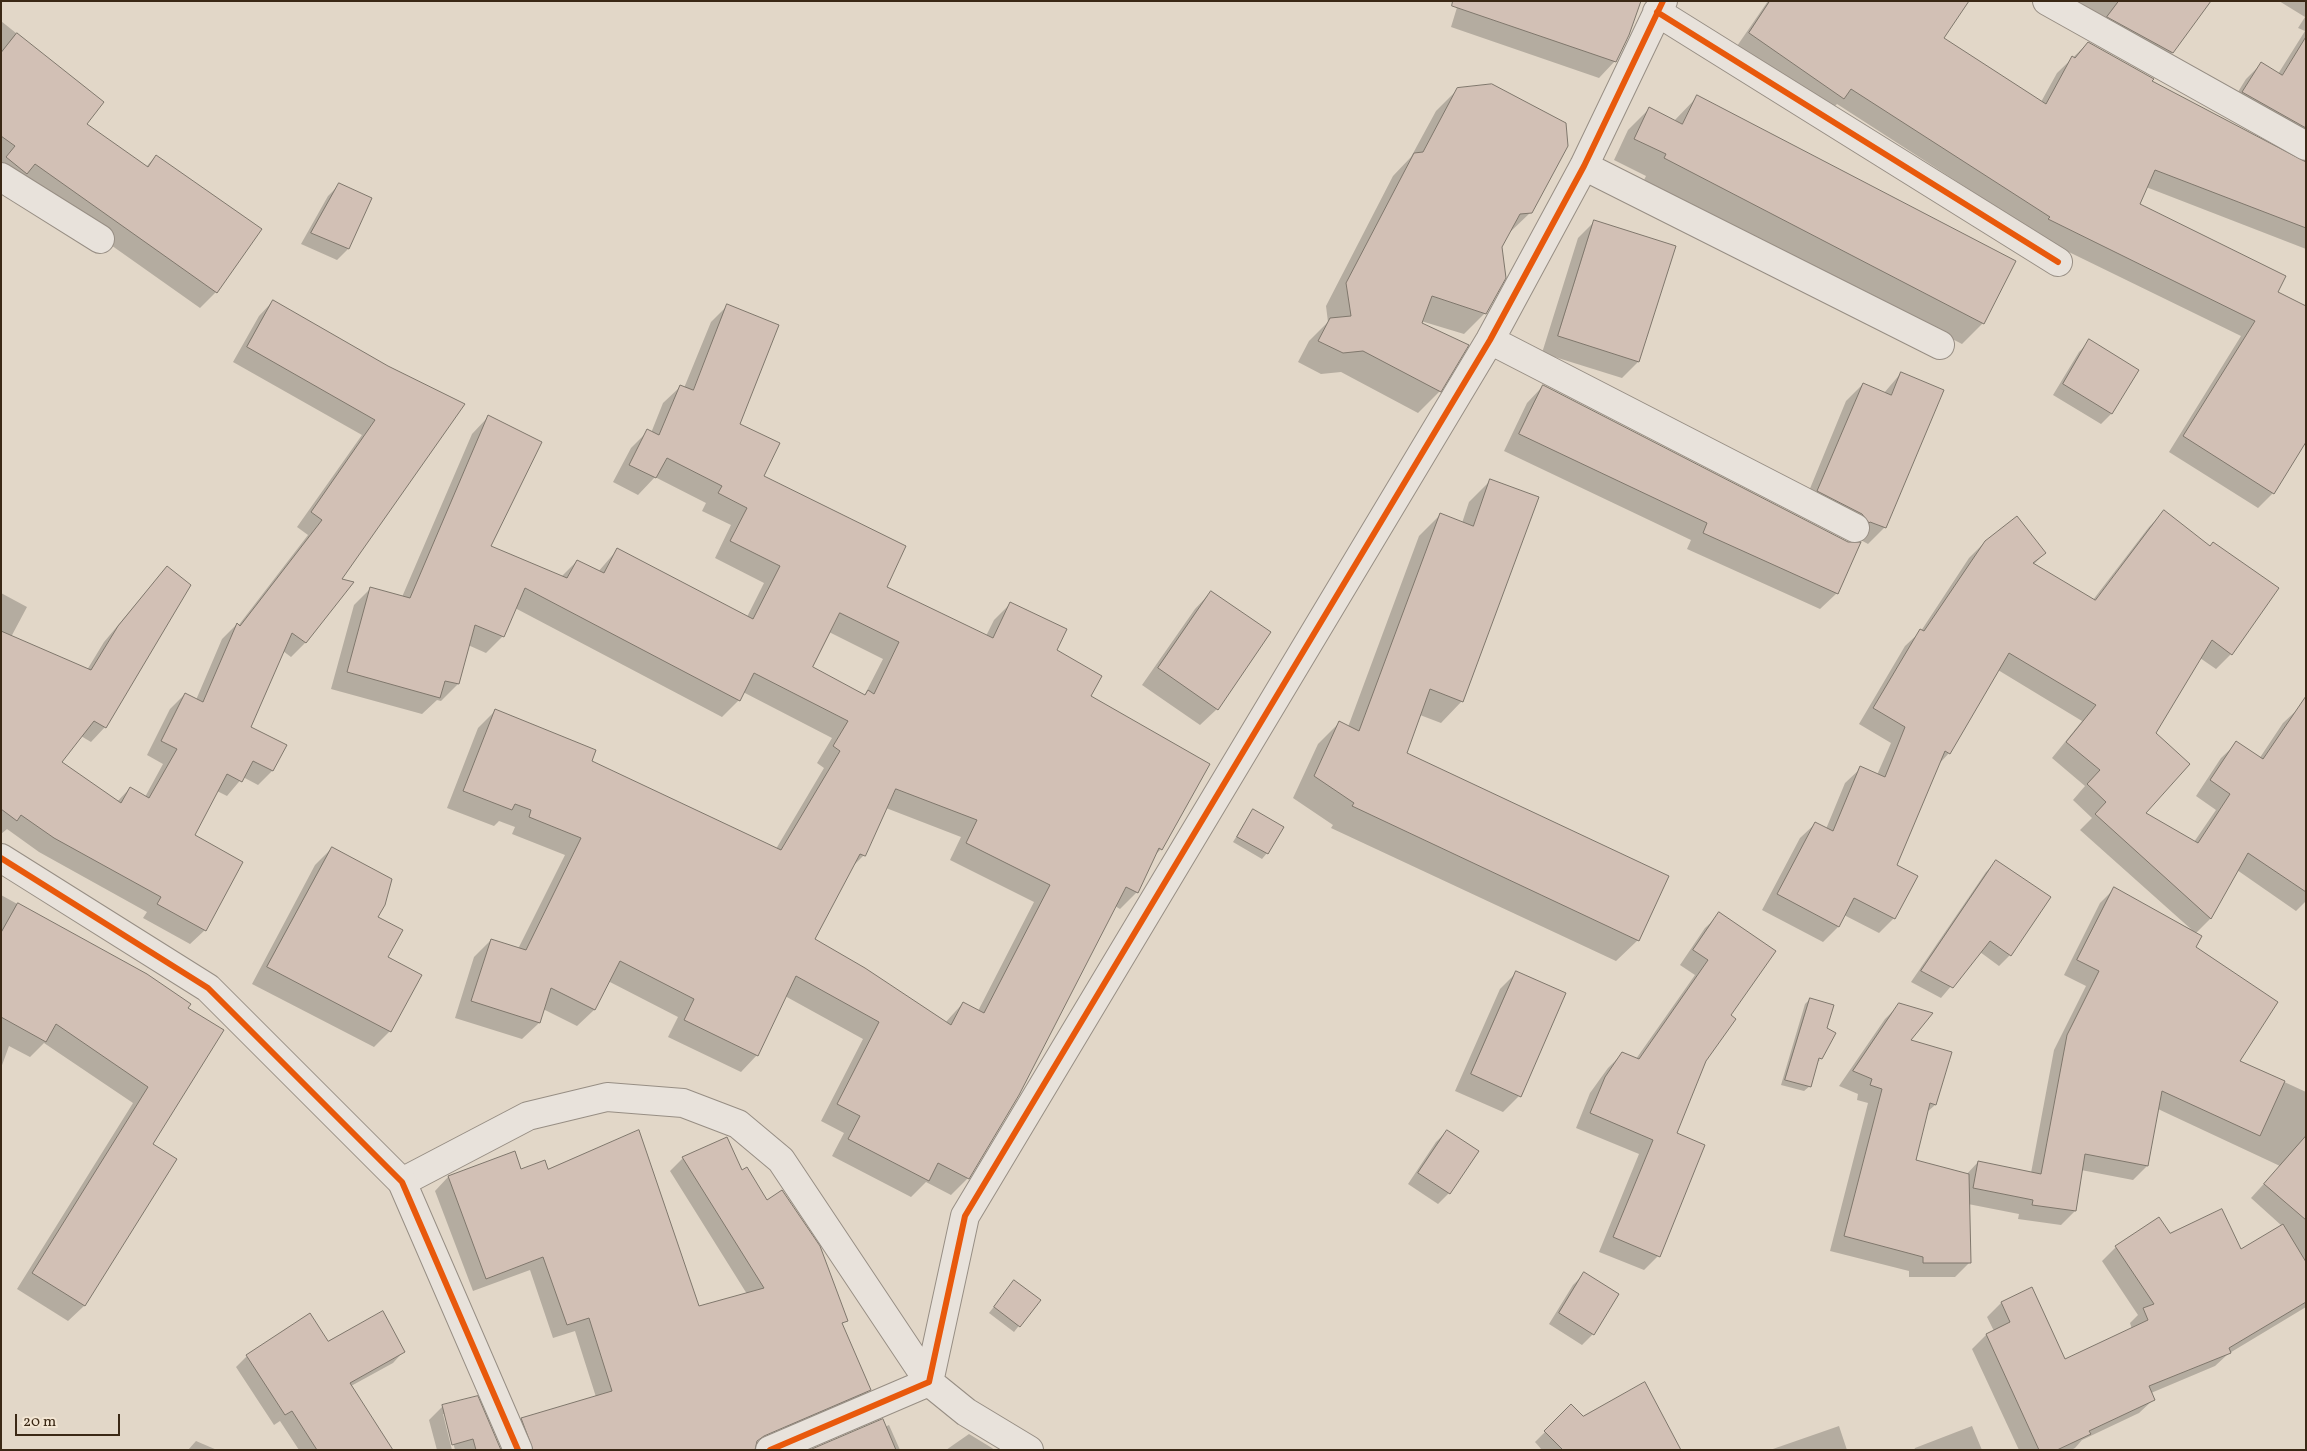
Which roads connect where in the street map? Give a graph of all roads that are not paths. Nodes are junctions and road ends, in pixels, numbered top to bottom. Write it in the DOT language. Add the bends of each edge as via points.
graph roads {
  1 [pos="2048,1"];
  2 [pos="1660,7"];
  3 [pos="2306,146"];
  4 [pos="1584,166"];
  5 [pos="1,176"];
  6 [pos="100,239"];
  7 [pos="2058,262"];
  8 [pos="1490,340"];
  9 [pos="1940,345"];
  10 [pos="1855,528"];
  11 [pos="1,858"];
  12 [pos="402,1182"];
  13 [pos="929,1382"];
  14 [pos="518,1450"];
  15 [pos="770,1450"];
  16 [pos="1029,1450"];
  1 -- 3 [label="street"];
  2 -- 4 [label="street"];
  2 -- 7 [label="street"];
  4 -- 8 [label="street"];
  4 -- 9 [label="street"];
  5 -- 6 [label="street"];
  8 -- 10 [label="street"];
  8 -- 13 [label="street" via="965,1216"];
  11 -- 12 [label="street" via="208,988"];
  12 -- 13 [label="street" via="528,1116 607,1097 692,1106 738,1124 781,1160"];
  12 -- 14 [label="street"];
  13 -- 15 [label="street"];
  13 -- 16 [label="street" via="966,1412"];
}
